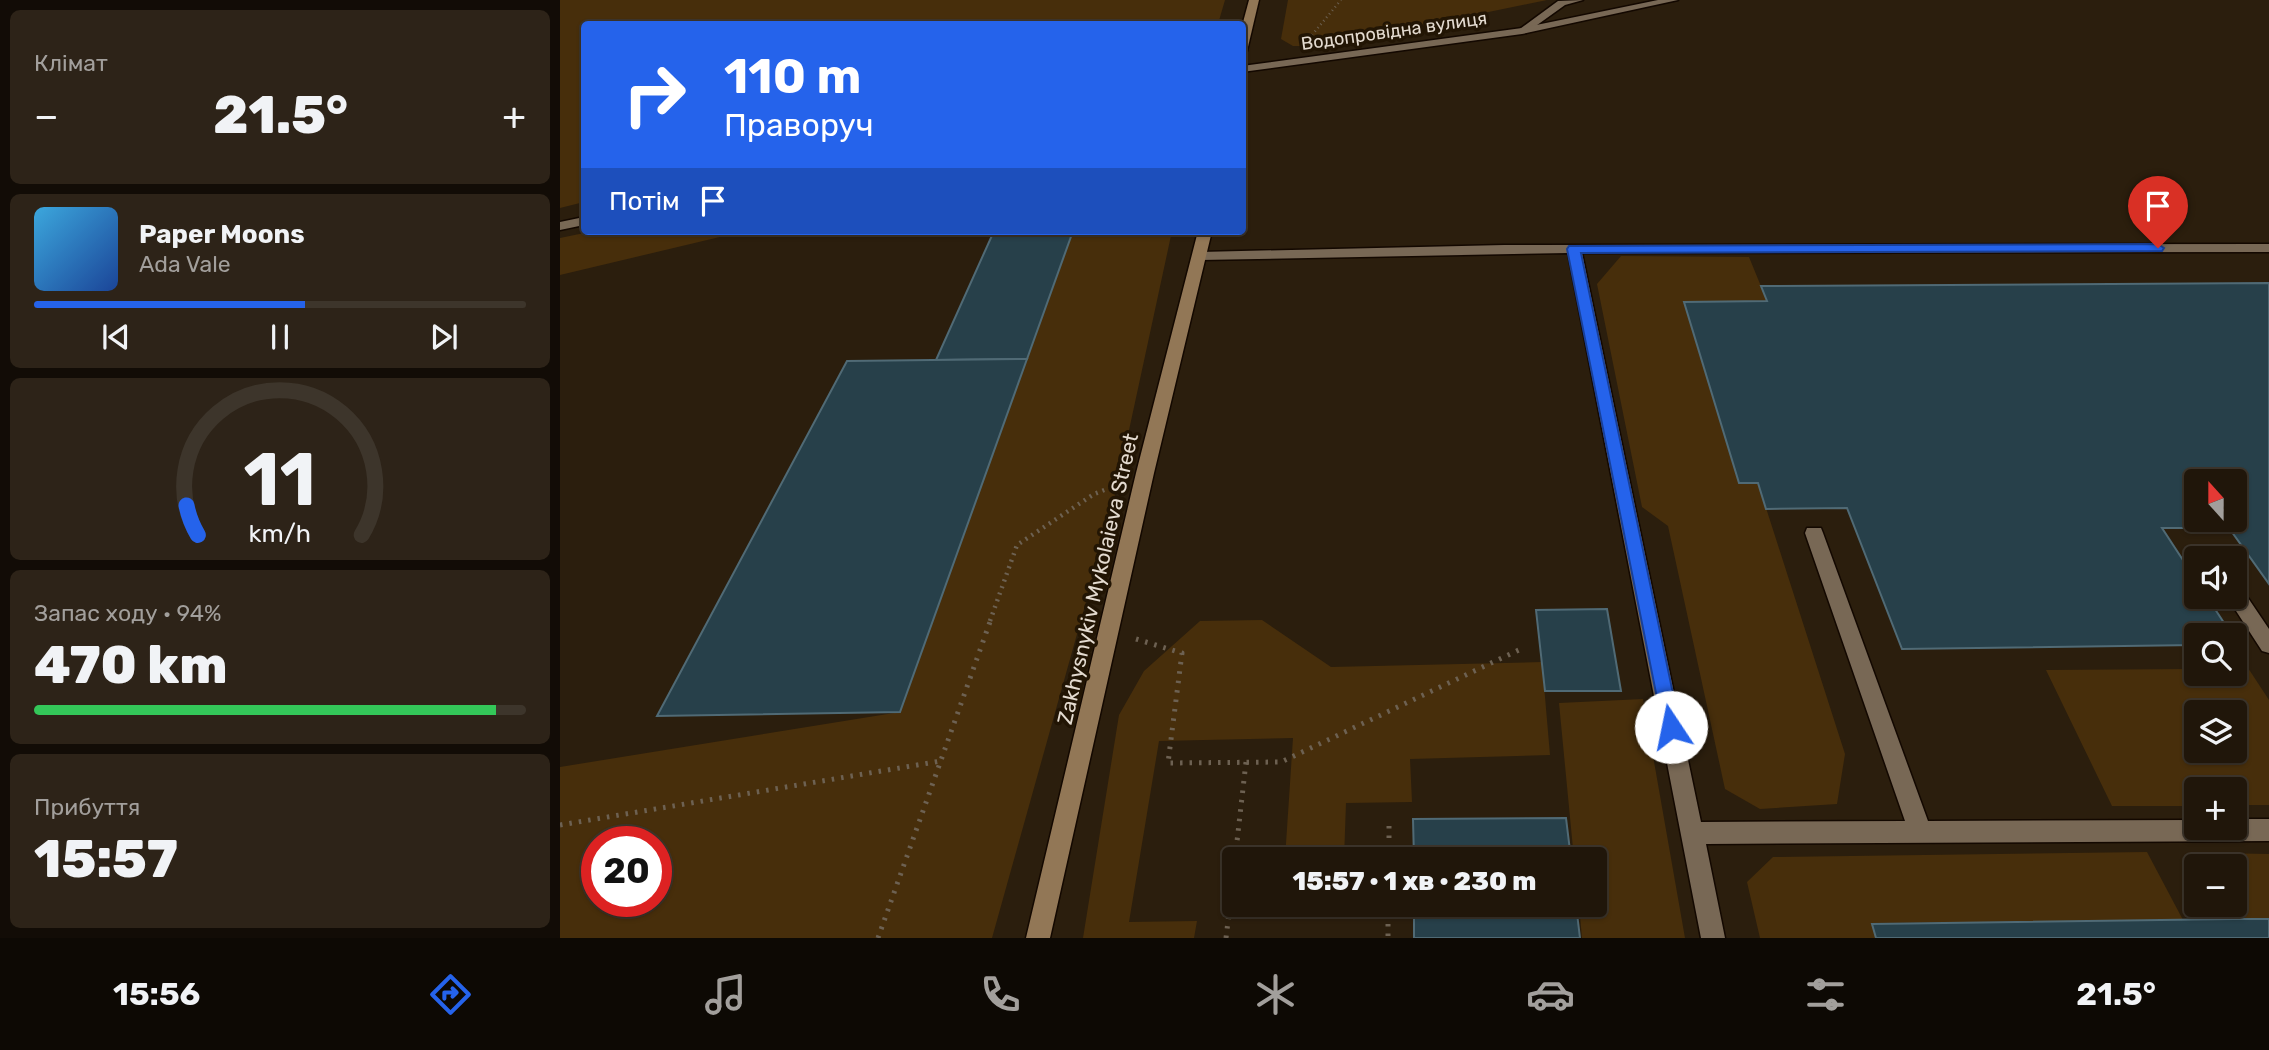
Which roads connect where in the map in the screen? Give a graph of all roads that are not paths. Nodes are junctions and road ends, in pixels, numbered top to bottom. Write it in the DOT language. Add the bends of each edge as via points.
graph roads {
  1 [pos="1254,0"];
  2 [pos="1578,0"];
  3 [pos="1673,0"];
  4 [pos="1522,31"];
  5 [pos="1246,34"];
  6 [pos="1246,68"];
  7 [pos="581,222"];
  8 [pos="560,226"];
  9 [pos="1204,235"];
  10 [pos="2269,248"];
  11 [pos="1574,249"];
  12 [pos="1200,256"];
  13 [pos="1814,533"];
  14 [pos="2245,609"];
  15 [pos="2269,645"];
  16 [pos="2269,830"];
  17 [pos="1920,832"];
  18 [pos="1692,833"];
  19 [pos="1038,938"];
  20 [pos="1713,938"];
  1 -- 5 [label="street"];
  2 -- 4 [label="street" via="1562,4"];
  3 -- 4 [label="street, Водопровідна вулиця"];
  4 -- 6 [label="street, Водопровідна вулиця"];
  7 -- 8 [label="street"];
  9 -- 12 [label="street, Zakhysnykiv Mykolaieva Street"];
  10 -- 11 [label="street"];
  11 -- 12 [label="street"];
  11 -- 18 [label="street"];
  12 -- 19 [label="street, Zakhysnykiv Mykolaieva Street"];
  13 -- 17 [label="street"];
  14 -- 15 [label="street"];
  16 -- 17 [label="street"];
  17 -- 18 [label="street"];
  18 -- 20 [label="street"];
}
